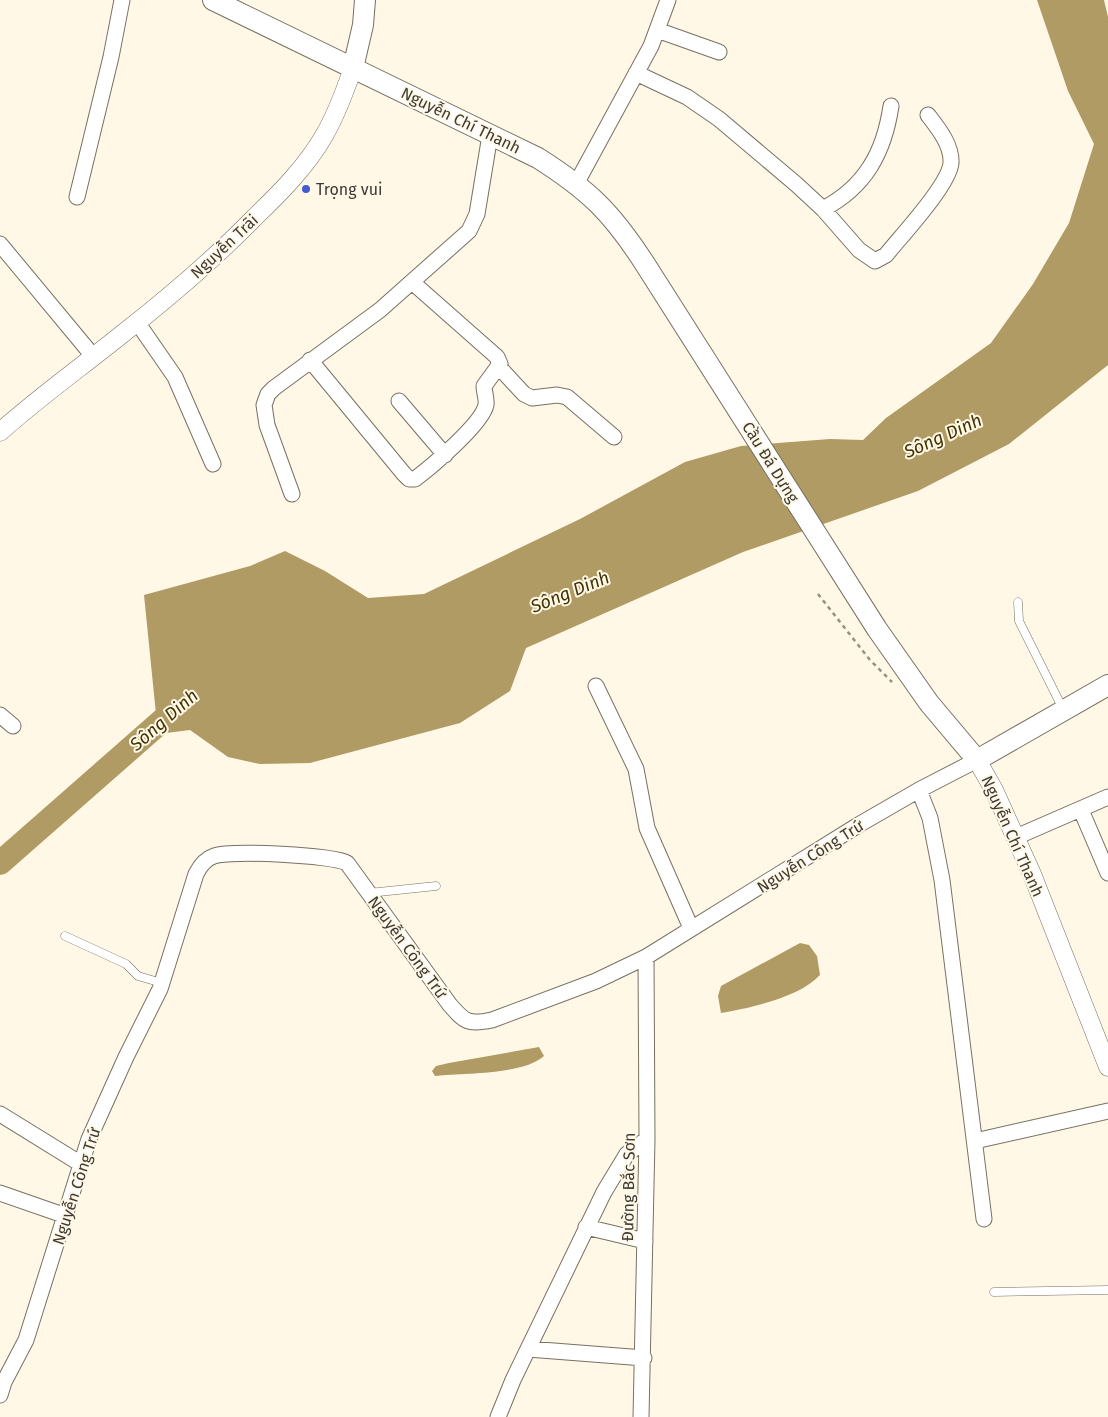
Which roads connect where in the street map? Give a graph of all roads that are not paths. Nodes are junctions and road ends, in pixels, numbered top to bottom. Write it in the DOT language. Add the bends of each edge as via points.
graph roads {
  1 [pos="122,0"];
  2 [pos="213,0"];
  3 [pos="365,0"];
  4 [pos="668,0"];
  5 [pos="657,30"];
  6 [pos="719,52"];
  7 [pos="353,68"];
  8 [pos="636,73"];
  9 [pos="891,106"];
  10 [pos="928,115"];
  11 [pos="490,134"];
  12 [pos="576,184"];
  13 [pos="76,197"];
  14 [pos="823,209"];
  15 [pos="0,244"];
  16 [pos="412,282"];
  17 [pos="664,295"];
  18 [pos="137,322"];
  19 [pos="93,356"];
  20 [pos="310,360"];
  21 [pos="499,367"];
  22 [pos="399,401"];
  23 [pos="0,432"];
  24 [pos="614,437"];
  25 [pos="444,455"];
  26 [pos="213,464"];
  27 [pos="292,494"];
  28 [pos="1018,602"];
  29 [pos="877,629"];
  30 [pos="1108,685"];
  31 [pos="596,686"];
  32 [pos="1064,711"];
  33 [pos="0,715"];
  34 [pos="13,726"];
  35 [pos="977,760"];
  36 [pos="919,790"];
  37 [pos="1108,797"];
  38 [pos="1081,810"];
  39 [pos="1016,837"];
  40 [pos="1108,873"];
  41 [pos="436,886"];
  42 [pos="369,893"];
  43 [pos="691,928"];
  44 [pos="66,936"];
  45 [pos="646,957"];
  46 [pos="162,983"];
  47 [pos="1108,1067"];
  48 [pos="1108,1111"];
  49 [pos="0,1114"];
  50 [pos="647,1139"];
  51 [pos="975,1142"];
  52 [pos="81,1164"];
  53 [pos="0,1193"];
  54 [pos="66,1216"];
  55 [pos="984,1219"];
  56 [pos="586,1228"];
  57 [pos="645,1241"];
  58 [pos="1108,1290"];
  59 [pos="994,1292"];
  60 [pos="528,1349"];
  61 [pos="644,1358"];
  62 [pos="1,1391"];
  63 [pos="498,1417"];
  64 [pos="641,1417"];
  1 -- 13 [label="street"];
  2 -- 7 [label="main road, Nguyễn Chí Thanh"];
  3 -- 7 [label="main road, Nguyễn Trãi"];
  4 -- 5 [label="street"];
  5 -- 6 [label="street"];
  5 -- 8 [label="street"];
  7 -- 11 [label="main road, Nguyễn Chí Thanh"];
  7 -- 18 [label="street, Nguyễn Trãi" via="333,118 301,168 219,252"];
  8 -- 12 [label="street"];
  8 -- 14 [label="street" via="701,106"];
  9 -- 14 [label="street" via="886,136 861,181 847,195"];
  10 -- 14 [label="street" via="947,145 951,162 948,172 941,186 883,259 876,261 866,257"];
  11 -- 12 [label="main road, Nguyễn Chí Thanh" via="538,158"];
  11 -- 16 [label="street" via="474,222 462,238"];
  12 -- 17 [label="main road, Nguyễn Chí Thanh" via="614,219"];
  15 -- 19 [label="street"];
  16 -- 20 [label="street" via="380,310"];
  16 -- 21 [label="street" via="497,357"];
  17 -- 29 [label="main road, Cầu Đá Dựng"];
  18 -- 19 [label="street, Nguyễn Trãi"];
  18 -- 26 [label="street" via="175,378"];
  19 -- 23 [label="street, Nguyễn Trãi"];
  20 -- 25 [label="street" via="408,478 415,479"];
  20 -- 27 [label="street" via="274,388 264,405 267,425"];
  21 -- 24 [label="street" via="524,394 532,398 567,397"];
  21 -- 25 [label="street" via="484,386 484,410"];
  22 -- 25 [label="street"];
  28 -- 32 [label="lane" via="1019,621"];
  29 -- 35 [label="main road, Nguyễn Chí Thanh" via="924,705"];
  30 -- 32 [label="main road, Nguyễn Công Trứ"];
  31 -- 43 [label="street" via="636,769 647,828"];
  32 -- 35 [label="main road, Nguyễn Công Trứ"];
  33 -- 34 [label="street"];
  35 -- 36 [label="street, Nguyễn Công Trứ"];
  35 -- 39 [label="street, Nguyễn Chí Thanh"];
  36 -- 43 [label="street, Nguyễn Công Trứ"];
  36 -- 51 [label="street" via="930,818 940,872"];
  37 -- 38 [label="street"];
  38 -- 39 [label="street"];
  38 -- 40 [label="street"];
  39 -- 47 [label="street, Nguyễn Chí Thanh"];
  41 -- 42 [label="lane"];
  42 -- 45 [label="street, Nguyễn Công Trứ" via="450,1005 470,1023 505,1016 596,981"];
  42 -- 46 [label="street, Nguyễn Công Trứ" via="352,868 341,860 245,853 215,856 203,862 196,874"];
  43 -- 45 [label="street, Nguyễn Công Trứ"];
  44 -- 46 [label="lane" via="126,964 138,976"];
  45 -- 50 [label="street, Đường Bắc Sơn"];
  46 -- 52 [label="street, Nguyễn Công Trứ" via="95,1124"];
  48 -- 51 [label="street"];
  49 -- 52 [label="street"];
  50 -- 56 [label="street" via="635,1146 623,1161"];
  50 -- 57 [label="street, Đường Bắc Sơn"];
  51 -- 55 [label="street"];
  52 -- 54 [label="street, Nguyễn Công Trứ"];
  53 -- 54 [label="street"];
  54 -- 62 [label="street, Nguyễn Công Trứ" via="26,1340"];
  56 -- 57 [label="street"];
  56 -- 60 [label="street"];
  57 -- 61 [label="street, Đường Bắc Sơn"];
  58 -- 59 [label="lane"];
  60 -- 61 [label="street"];
  60 -- 63 [label="street"];
  61 -- 64 [label="street, Đường Bắc Sơn"];
}
